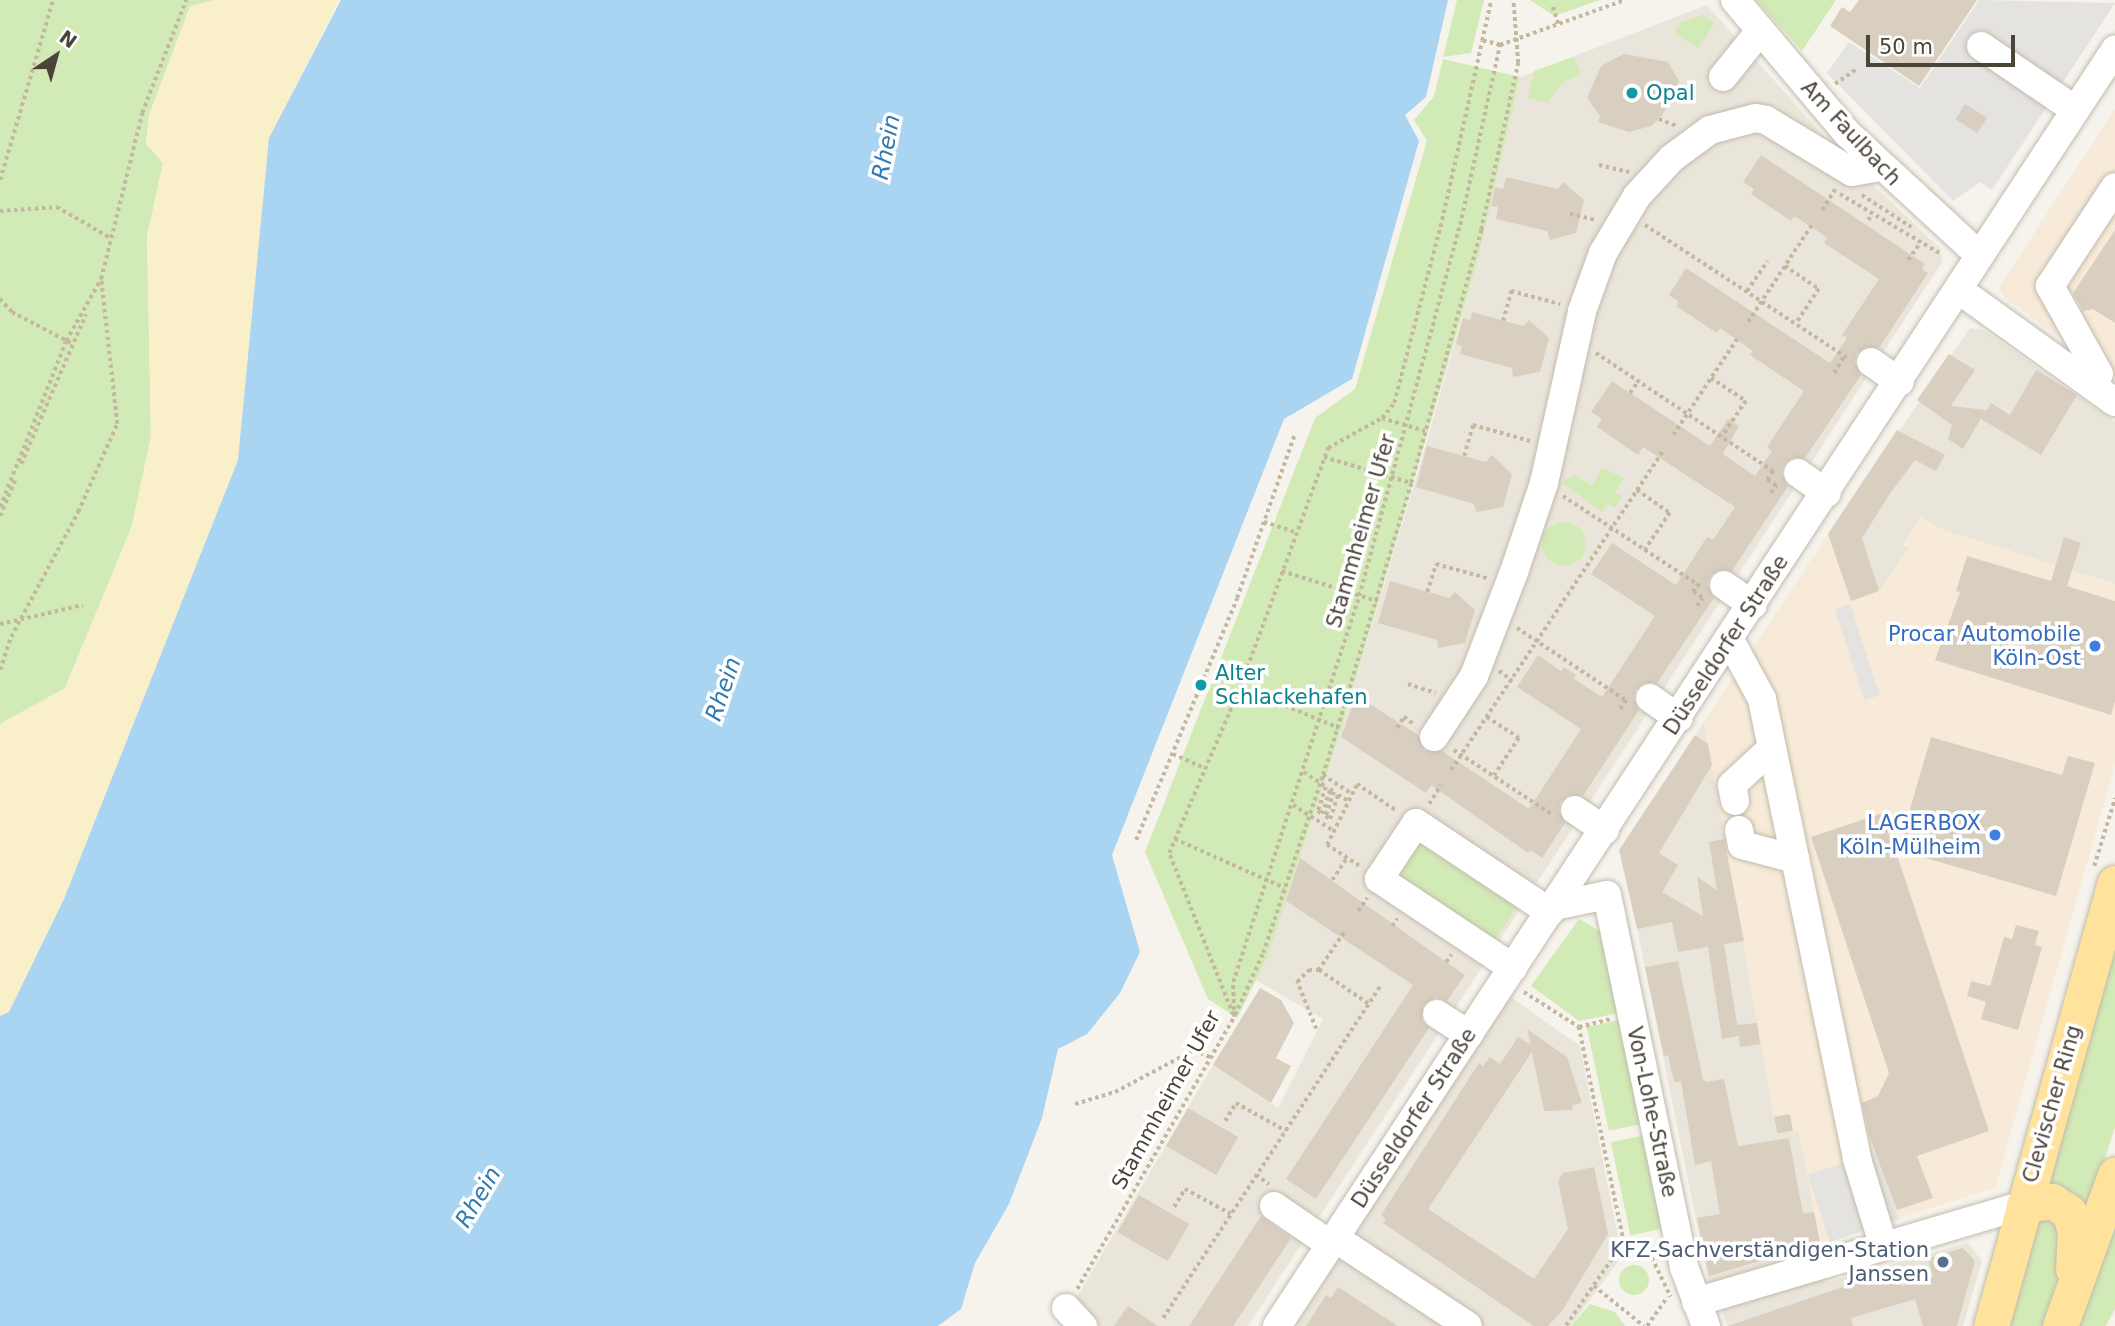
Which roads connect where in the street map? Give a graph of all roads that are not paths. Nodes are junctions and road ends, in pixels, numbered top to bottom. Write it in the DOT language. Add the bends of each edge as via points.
graph roads {
  1 [pos="1735,0"];
  2 [pos="1759,32"];
  3 [pos="1981,46"];
  4 [pos="2115,50"];
  5 [pos="1723,77"];
  6 [pos="2075,110"];
  7 [pos="1879,167"];
  8 [pos="2115,187"];
  9 [pos="1979,255"];
  10 [pos="1959,290"];
  11 [pos="1856,360"];
  12 [pos="1900,382"];
  13 [pos="2106,384"];
  14 [pos="1782,472"];
  15 [pos="1827,493"];
  16 [pos="1708,585"];
  17 [pos="1753,605"];
  18 [pos="1730,640"];
  19 [pos="1635,700"];
  20 [pos="1679,718"];
  21 [pos="1434,737"];
  22 [pos="1772,748"];
  23 [pos="1735,802"];
  24 [pos="1566,814"];
  25 [pos="1739,830"];
  26 [pos="1601,836"];
  27 [pos="1795,859"];
  28 [pos="2115,883"];
  29 [pos="1608,895"];
  30 [pos="1552,909"];
  31 [pos="1509,974"];
  32 [pos="1437,1014"];
  33 [pos="1469,1035"];
  34 [pos="2115,1175"];
  35 [pos="2024,1205"];
  36 [pos="1274,1206"];
  37 [pos="1333,1241"];
  38 [pos="1883,1244"];
  39 [pos="2066,1310"];
  40 [pos="1701,1314"];
  41 [pos="1277,1326"];
  42 [pos="1468,1326"];
  43 [pos="1991,1326"];
  1 -- 2 [label="street, Am Faulbach"];
  2 -- 5 [label="street"];
  2 -- 7 [label="street, Am Faulbach"];
  3 -- 6 [label="street"];
  4 -- 6 [label="street, Düsseldorfer Straße"];
  6 -- 9 [label="street, Düsseldorfer Straße"];
  7 -- 9 [label="street, Am Faulbach"];
  7 -- 21 [label="street" via="1852,172 1766,120 1734,121 1710,130 1672,158 1626,213 1603,253 1582,311 1544,483 1498,615 1474,676"];
  8 -- 13 [label="street" via="2050,286"];
  9 -- 10 [label="street, Düsseldorfer Straße"];
  10 -- 12 [label="street, Düsseldorfer Straße"];
  10 -- 13 [label="street"];
  11 -- 12 [label="street"];
  12 -- 15 [label="street, Düsseldorfer Straße"];
  14 -- 15 [label="street"];
  15 -- 17 [label="street, Düsseldorfer Straße"];
  16 -- 17 [label="street"];
  17 -- 18 [label="street, Düsseldorfer Straße"];
  18 -- 20 [label="street, Düsseldorfer Straße"];
  18 -- 22 [label="street" via="1762,699"];
  19 -- 20 [label="street"];
  20 -- 26 [label="street, Düsseldorfer Straße"];
  22 -- 23 [label="street" via="1732,785"];
  22 -- 27 [label="street"];
  24 -- 26 [label="street"];
  25 -- 27 [label="street" via="1742,845"];
  26 -- 29 [label="street, Von-Lohe-Straße"];
  26 -- 30 [label="street, Düsseldorfer Straße"];
  27 -- 38 [label="street" via="1857,1159"];
  28 -- 35 [label="main road, Clevischer Ring"];
  29 -- 30 [label="street"];
  29 -- 40 [label="street, Von-Lohe-Straße" via="1684,1267"];
  30 -- 31 [label="street, Düsseldorfer Straße"];
  30 -- 31 [label="street" via="1416,823 1379,879"];
  31 -- 33 [label="street, Düsseldorfer Straße"];
  32 -- 33 [label="street"];
  33 -- 37 [label="street, Düsseldorfer Straße"];
  34 -- 39 [label="main road"];
  35 -- 38 [label="street"];
  35 -- 39 [label="main road" via="2052,1201 2069,1212 2075,1231"];
  35 -- 43 [label="main road, Clevischer Ring"];
  36 -- 37 [label="street"];
  37 -- 41 [label="street, Düsseldorfer Straße"];
  37 -- 42 [label="street"];
  38 -- 40 [label="street"];
}
